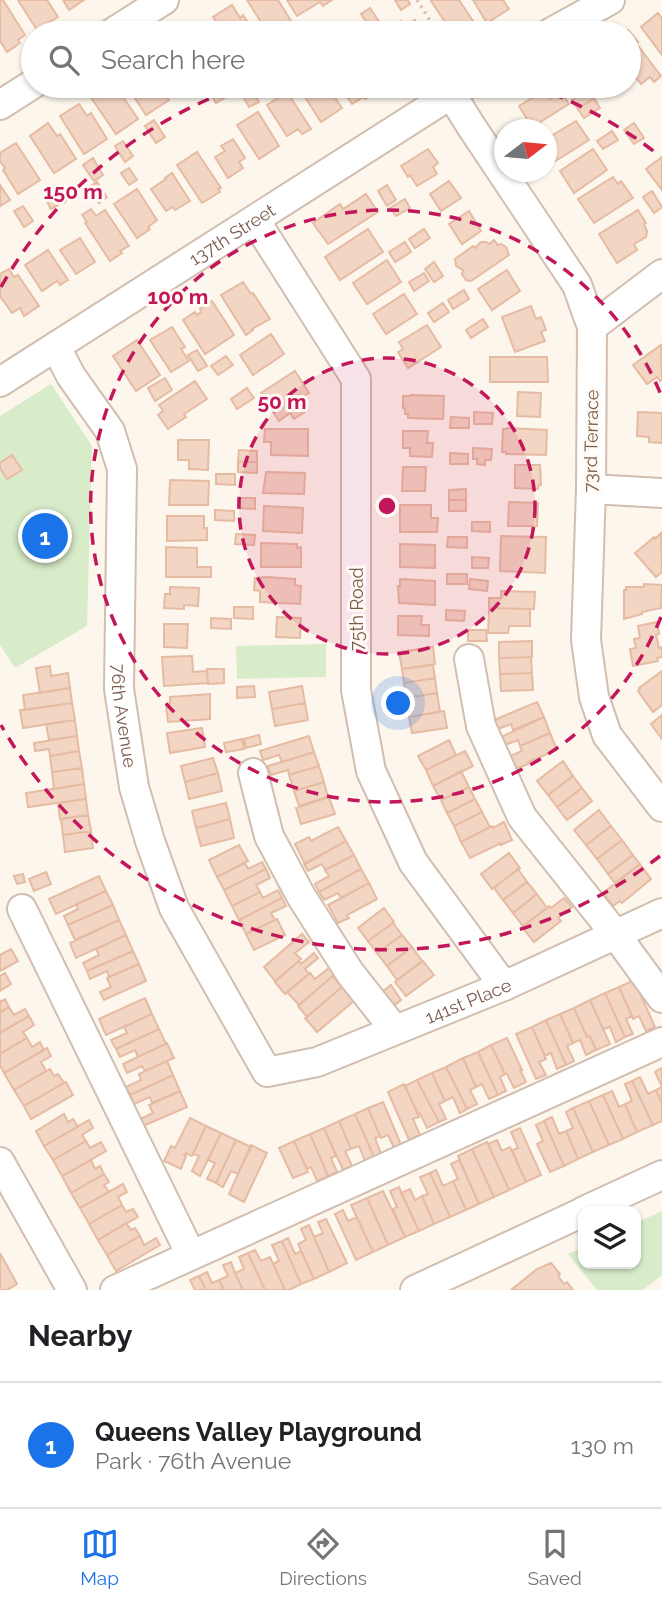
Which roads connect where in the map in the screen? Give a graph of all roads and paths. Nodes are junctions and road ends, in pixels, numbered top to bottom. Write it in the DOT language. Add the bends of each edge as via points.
graph roads {
  1 [pos="164,0"];
  2 [pos="417,0"];
  3 [pos="610,0"];
  4 [pos="131,21"];
  5 [pos="430,21"];
  6 [pos="572,21"];
  7 [pos="21,92"];
  8 [pos="446,98"];
  9 [pos="461,98"];
  10 [pos="0,105"];
  11 [pos="255,220"];
  12 [pos="662,274"];
  13 [pos="592,327"];
  14 [pos="56,347"];
  15 [pos="0,382"];
  16 [pos="590,489"];
  17 [pos="662,492"];
  18 [pos="469,659"];
  19 [pos="253,773"];
  20 [pos="662,807"];
  21 [pos="22,909"];
  22 [pos="662,913"];
  23 [pos="616,934"];
  24 [pos="504,986"];
  25 [pos="662,998"];
  26 [pos="395,1030"];
  27 [pos="662,1042"];
  28 [pos="267,1072"];
  29 [pos="0,1162"];
  30 [pos="662,1175"];
  31 [pos="595,1206"];
  32 [pos="578,1214"];
  33 [pos="191,1255"];
  34 [pos="447,1284"];
  35 [pos="72,1290"];
  36 [pos="115,1290"];
  37 [pos="415,1290"];
  1 -- 4 [label="street"];
  2 -- 5 [label="path"];
  3 -- 6 [label="street"];
  7 -- 10 [label="street"];
  8 -- 11 [label="street, 137th Street"];
  9 -- 13 [label="street, 73rd Terrace" via="471,126 577,285"];
  11 -- 14 [label="street, 137th Street"];
  11 -- 24 [label="street, 75th Road" via="356,379 356,690 371,771 413,862"];
  12 -- 13 [label="street"];
  13 -- 16 [label="street, 73rd Terrace"];
  14 -- 15 [label="street, 137th Street"];
  14 -- 28 [label="street, 76th Avenue" via="110,431 122,469 119,689 134,787 174,908"];
  16 -- 17 [label="street"];
  16 -- 20 [label="street, 73rd Terrace" via="586,640 594,697 607,736"];
  18 -- 23 [label="street" via="481,726 522,817"];
  19 -- 26 [label="street" via="268,836 350,973"];
  21 -- 33 [label="street"];
  22 -- 23 [label="street, 141st Place"];
  23 -- 24 [label="street, 141st Place"];
  23 -- 25 [label="street"];
  24 -- 26 [label="street, 141st Place"];
  26 -- 28 [label="street, 141st Place" via="317,1062"];
  27 -- 33 [label="street"];
  29 -- 35 [label="street"];
  30 -- 31 [label="street"];
  32 -- 34 [label="street"];
  33 -- 36 [label="street"];
  34 -- 37 [label="street"];
}
